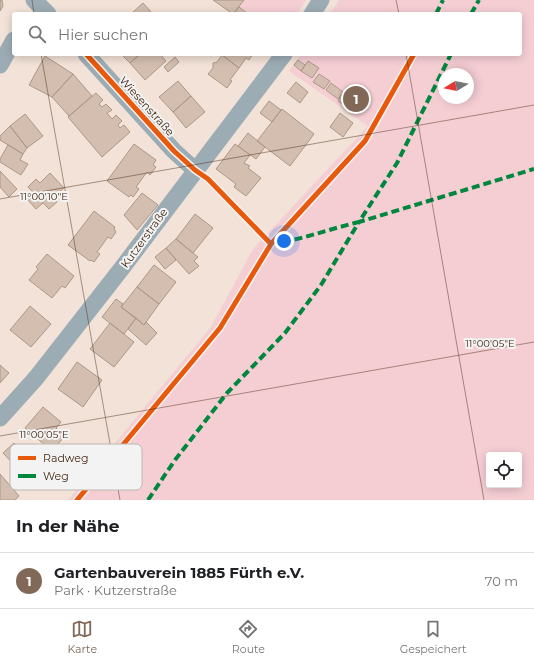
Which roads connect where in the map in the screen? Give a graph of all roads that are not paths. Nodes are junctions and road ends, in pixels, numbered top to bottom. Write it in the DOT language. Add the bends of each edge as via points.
graph roads {
  1 [pos="321,0"];
  2 [pos="34,4"];
  3 [pos="45,12"];
  4 [pos="313,12"];
  5 [pos="12,44"];
  6 [pos="88,56"];
  7 [pos="282,56"];
  8 [pos="0,65"];
  9 [pos="195,170"];
  10 [pos="0,418"];
  1 -- 4 [label="street"];
  2 -- 3 [label="street"];
  5 -- 8 [label="street"];
  6 -- 9 [label="street, Wiesenstraße" via="174,151"];
  7 -- 9 [label="street, Kutzerstraße"];
  9 -- 10 [label="street, Kutzerstraße" via="36,378"];
}
